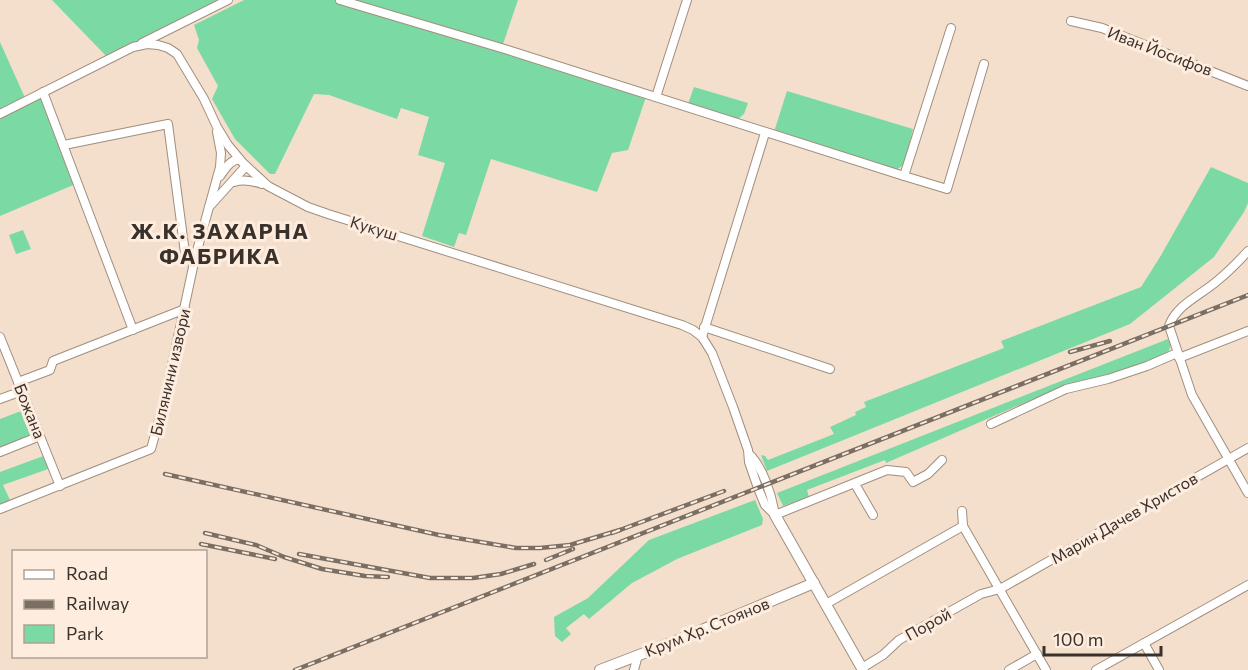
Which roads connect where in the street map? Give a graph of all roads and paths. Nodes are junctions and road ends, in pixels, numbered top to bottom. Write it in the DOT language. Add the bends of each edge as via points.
graph roads {
  1 [pos="228,0"];
  2 [pos="340,0"];
  3 [pos="687,0"];
  4 [pos="1071,21"];
  5 [pos="951,28"];
  6 [pos="133,47"];
  7 [pos="984,64"];
  8 [pos="1248,86"];
  9 [pos="43,92"];
  10 [pos="656,97"];
  11 [pos="0,114"];
  12 [pos="217,127"];
  13 [pos="765,133"];
  14 [pos="64,146"];
  15 [pos="239,159"];
  16 [pos="246,166"];
  17 [pos="904,176"];
  18 [pos="216,181"];
  19 [pos="233,182"];
  20 [pos="268,186"];
  21 [pos="209,207"];
  22 [pos="1248,251"];
  23 [pos="195,258"];
  24 [pos="185,309"];
  25 [pos="704,327"];
  26 [pos="133,330"];
  27 [pos="1248,331"];
  28 [pos="702,337"];
  29 [pos="1,341"];
  30 [pos="1178,355"];
  31 [pos="830,369"];
  32 [pos="20,386"];
  33 [pos="0,399"];
  34 [pos="991,424"];
  35 [pos="40,436"];
  36 [pos="1248,448"];
  37 [pos="0,452"];
  38 [pos="942,460"];
  39 [pos="1228,460"];
  40 [pos="855,484"];
  41 [pos="60,486"];
  42 [pos="1248,493"];
  43 [pos="0,509"];
  44 [pos="962,511"];
  45 [pos="775,515"];
  46 [pos="873,515"];
  47 [pos="963,526"];
  48 [pos="814,583"];
  49 [pos="1248,585"];
  50 [pos="1000,589"];
  51 [pos="826,604"];
  52 [pos="1144,643"];
  53 [pos="1037,654"];
  54 [pos="638,655"];
  55 [pos="863,669"];
  56 [pos="600,670"];
  57 [pos="634,670"];
  58 [pos="1009,670"];
  59 [pos="1046,670"];
  60 [pos="1096,670"];
  61 [pos="1159,670"];
  1 -- 6 [label="street"];
  2 -- 10 [label="street"];
  3 -- 10 [label="street"];
  4 -- 8 [label="street, Иван Йосифов" via="1102,28"];
  5 -- 17 [label="street"];
  6 -- 9 [label="street, Кукуш"];
  6 -- 12 [label="street, Кукуш" via="158,45 177,54"];
  7 -- 17 [label="street" via="947,189"];
  9 -- 11 [label="street, Кукуш"];
  9 -- 14 [label="street"];
  10 -- 13 [label="street"];
  12 -- 15 [label="street, Кукуш"];
  12 -- 18 [label="street, Билянини извори" via="221,153"];
  13 -- 17 [label="street"];
  13 -- 25 [label="street"];
  14 -- 23 [label="street" via="168,124 184,252"];
  14 -- 26 [label="street"];
  15 -- 16 [label="street, Кукуш"];
  15 -- 18 [label="street, Билянини извори" via="229,163"];
  16 -- 19 [label="street, Билянини извори"];
  16 -- 20 [label="street, Кукуш"];
  18 -- 21 [label="street, Билянини извори"];
  19 -- 20 [label="street" via="247,180"];
  19 -- 21 [label="street, Билянини извори"];
  20 -- 28 [label="street, Кукуш" via="328,214 682,325"];
  21 -- 23 [label="street, Билянини извори"];
  22 -- 30 [label="street" via="1174,314 1169,326"];
  23 -- 24 [label="street, Билянини извори"];
  24 -- 26 [label="street"];
  24 -- 41 [label="street, Билянини извори" via="151,449"];
  25 -- 28 [label="street"];
  25 -- 31 [label="street"];
  26 -- 32 [label="street" via="52,361 50,370"];
  27 -- 30 [label="street"];
  28 -- 45 [label="street" via="717,364 765,505"];
  29 -- 32 [label="street, Божана"];
  30 -- 34 [label="street" via="1066,389"];
  30 -- 39 [label="street" via="1192,395"];
  32 -- 33 [label="street"];
  32 -- 35 [label="street, Божана"];
  35 -- 37 [label="street"];
  35 -- 41 [label="street, Божана"];
  36 -- 39 [label="street, Марин Дачев Христов"];
  38 -- 40 [label="street" via="913,482 906,472 887,470"];
  39 -- 42 [label="street"];
  39 -- 50 [label="street, Марин Дачев Христов"];
  40 -- 45 [label="street"];
  40 -- 46 [label="street"];
  41 -- 43 [label="street, Билянини извори"];
  44 -- 47 [label="street"];
  45 -- 48 [label="street"];
  47 -- 50 [label="street"];
  47 -- 51 [label="street"];
  48 -- 51 [label="street"];
  48 -- 54 [label="street, Крум Хр. Стоянов"];
  49 -- 52 [label="street"];
  50 -- 53 [label="street"];
  50 -- 55 [label="street, Порой" via="981,594 899,640"];
  51 -- 55 [label="street"];
  52 -- 60 [label="street"];
  52 -- 61 [label="street"];
  53 -- 58 [label="street"];
  53 -- 59 [label="street"];
  54 -- 56 [label="street, Крум Хр. Стоянов"];
  54 -- 57 [label="street"];
}
